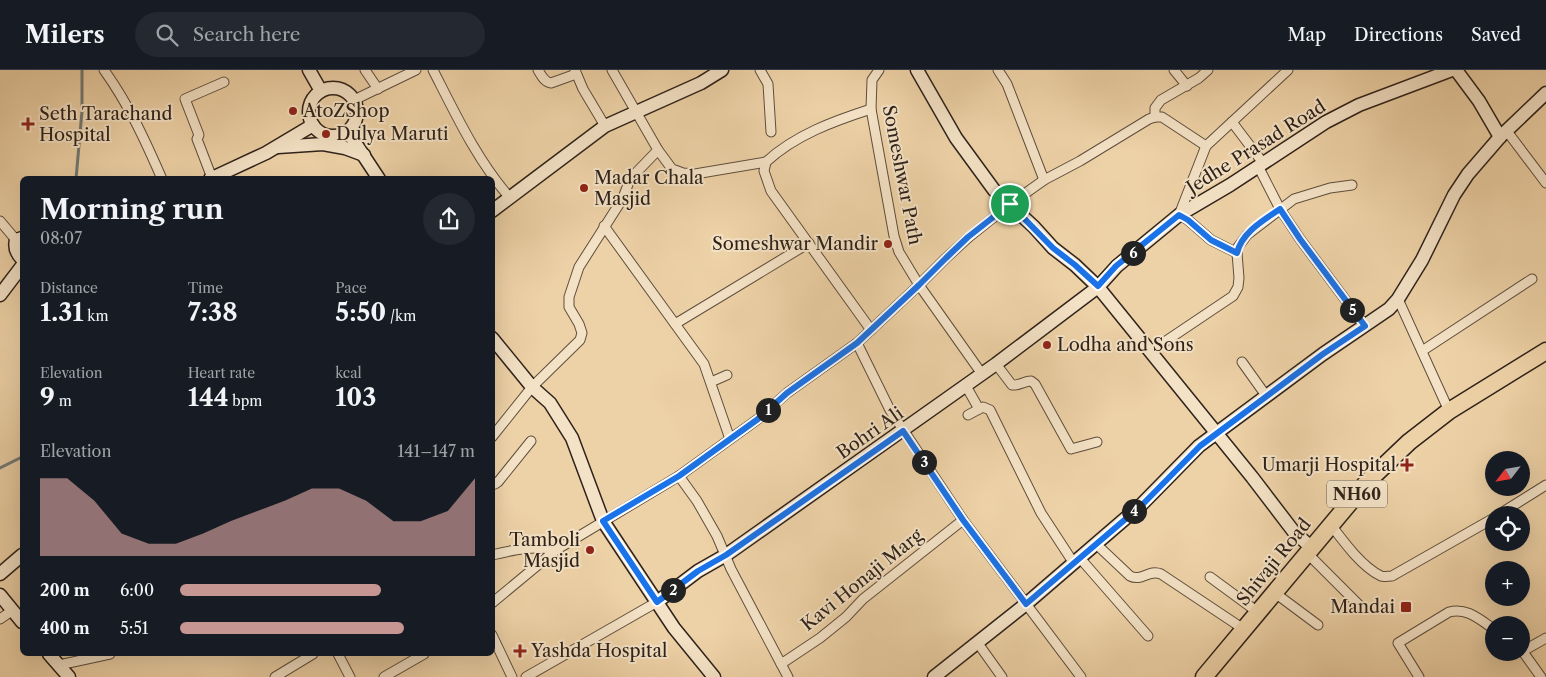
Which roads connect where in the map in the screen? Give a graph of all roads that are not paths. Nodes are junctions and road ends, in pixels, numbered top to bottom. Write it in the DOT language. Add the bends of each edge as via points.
graph roads {
  1 [pos="104,70"];
  2 [pos="309,70"];
  3 [pos="365,70"];
  4 [pos="416,70"];
  5 [pos="433,70"];
  6 [pos="538,70"];
  7 [pos="612,70"];
  8 [pos="722,70"];
  9 [pos="760,70"];
  10 [pos="879,70"];
  11 [pos="917,70"];
  12 [pos="998,70"];
  13 [pos="1174,70"];
  14 [pos="1208,70"];
  15 [pos="1288,70"];
  16 [pos="1454,70"];
  17 [pos="576,72"];
  18 [pos="224,82"];
  19 [pos="1187,86"];
  20 [pos="378,89"];
  21 [pos="321,91"];
  22 [pos="1546,93"];
  23 [pos="354,100"];
  24 [pos="871,109"];
  25 [pos="637,112"];
  26 [pos="1155,117"];
  27 [pos="1232,122"];
  28 [pos="313,125"];
  29 [pos="605,126"];
  30 [pos="348,132"];
  31 [pos="771,132"];
  32 [pos="1503,134"];
  33 [pos="1206,146"];
  34 [pos="276,148"];
  35 [pos="658,150"];
  36 [pos="364,155"];
  37 [pos="766,162"];
  38 [pos="1261,165"];
  39 [pos="227,175"];
  40 [pos="161,176"];
  41 [pos="210,176"];
  42 [pos="377,176"];
  43 [pos="491,176"];
  44 [pos="1044,180"];
  45 [pos="495,181"];
  46 [pos="1546,183"];
  47 [pos="1352,186"];
  48 [pos="510,198"];
  49 [pos="1010,204"];
  50 [pos="495,209"];
  51 [pos="1280,209"];
  52 [pos="1179,215"];
  53 [pos="0,221"];
  54 [pos="604,226"];
  55 [pos="19,239"];
  56 [pos="808,243"];
  57 [pos="1237,253"];
  58 [pos="20,256"];
  59 [pos="20,269"];
  60 [pos="1532,279"];
  61 [pos="919,285"];
  62 [pos="1098,286"];
  63 [pos="0,295"];
  64 [pos="1398,299"];
  65 [pos="675,324"];
  66 [pos="1365,326"];
  67 [pos="871,330"];
  68 [pos="495,342"];
  69 [pos="857,343"];
  70 [pos="1150,351"];
  71 [pos="1546,351"];
  72 [pos="1422,352"];
  73 [pos="1242,362"];
  74 [pos="996,364"];
  75 [pos="982,374"];
  76 [pos="727,375"];
  77 [pos="711,382"];
  78 [pos="966,386"];
  79 [pos="532,387"];
  80 [pos="1267,397"];
  81 [pos="979,409"];
  82 [pos="1449,411"];
  83 [pos="968,415"];
  84 [pos="903,431"];
  85 [pos="495,433"];
  86 [pos="1217,433"];
  87 [pos="730,439"];
  88 [pos="531,441"];
  89 [pos="1097,442"];
  90 [pos="679,476"];
  91 [pos="495,484"];
  92 [pos="1546,485"];
  93 [pos="1512,506"];
  94 [pos="963,520"];
  95 [pos="603,521"];
  96 [pos="1485,523"];
  97 [pos="1331,524"];
  98 [pos="1095,543"];
  99 [pos="556,550"];
  100 [pos="1309,550"];
  101 [pos="495,554"];
  102 [pos="726,555"];
  103 [pos="20,557"];
  104 [pos="1076,560"];
  105 [pos="0,574"];
  106 [pos="1210,576"];
  107 [pos="1275,593"];
  108 [pos="0,595"];
  109 [pos="495,601"];
  110 [pos="657,602"];
  111 [pos="1026,604"];
  112 [pos="1363,609"];
  113 [pos="13,610"];
  114 [pos="1258,613"];
  115 [pos="0,619"];
  116 [pos="20,619"];
  117 [pos="1485,623"];
  118 [pos="1318,625"];
  119 [pos="1245,630"];
  120 [pos="1148,636"];
  121 [pos="1546,638"];
  122 [pos="495,641"];
  123 [pos="977,642"];
  124 [pos="1530,646"];
  125 [pos="52,656"];
  126 [pos="100,656"];
  127 [pos="310,656"];
  128 [pos="339,656"];
  129 [pos="421,656"];
  130 [pos="1530,661"];
  131 [pos="58,664"];
  132 [pos="781,664"];
  133 [pos="1208,675"];
  134 [pos="69,677"];
  135 [pos="275,677"];
  136 [pos="350,677"];
  137 [pos="384,677"];
  138 [pos="512,677"];
  139 [pos="526,677"];
  140 [pos="714,677"];
  141 [pos="788,677"];
  142 [pos="934,677"];
  143 [pos="1002,677"];
  144 [pos="1081,677"];
  145 [pos="1419,677"];
  146 [pos="1542,677"];
  1 -- 40 [label="street" via="138,124"];
  2 -- 21 [label="street"];
  3 -- 20 [label="street"];
  4 -- 20 [label="street"];
  5 -- 43 [label="street"];
  6 -- 17 [label="street" via="543,79 551,83"];
  7 -- 25 [label="street"];
  8 -- 25 [label="street"];
  9 -- 31 [label="street" via="768,84"];
  10 -- 24 [label="street, Someshwar Path" via="872,80"];
  11 -- 49 [label="street" via="956,138 994,190"];
  12 -- 44 [label="street" via="1007,84"];
  13 -- 19 [label="street"];
  14 -- 19 [label="street"];
  15 -- 27 [label="street"];
  16 -- 32 [label="street"];
  16 -- 38 [label="street, Jedhe Prasad Road" via="1359,104"];
  17 -- 29 [label="street"];
  18 -- 41 [label="street" via="185,99"];
  19 -- 26 [label="street" via="1161,100 1155,108"];
  20 -- 23 [label="street"];
  21 -- 23 [label="street" via="340,89"];
  21 -- 28 [label="street" via="310,106"];
  22 -- 32 [label="street"];
  23 -- 30 [label="street" via="358,114"];
  24 -- 37 [label="street" via="839,119 791,144"];
  24 -- 61 [label="street, Someshwar Path" via="894,236 899,252"];
  25 -- 29 [label="street"];
  25 -- 35 [label="street"];
  26 -- 33 [label="street" via="1162,117"];
  26 -- 44 [label="street"];
  27 -- 33 [label="street"];
  27 -- 38 [label="street"];
  28 -- 30 [label="street" via="318,131 333,137"];
  28 -- 34 [label="street"];
  29 -- 48 [label="street"];
  30 -- 36 [label="street"];
  32 -- 46 [label="street"];
  32 -- 64 [label="street" via="1468,174 1454,196"];
  33 -- 52 [label="street"];
  34 -- 36 [label="street" via="323,144"];
  34 -- 39 [label="street"];
  35 -- 37 [label="street" via="672,169 683,174"];
  35 -- 54 [label="street" via="630,179 623,198"];
  36 -- 42 [label="street"];
  37 -- 56 [label="street" via="764,171 771,191"];
  38 -- 51 [label="street"];
  38 -- 52 [label="street, Jedhe Prasad Road"];
  44 -- 49 [label="street"];
  45 -- 48 [label="street"];
  47 -- 51 [label="street" via="1315,192 1294,199"];
  48 -- 50 [label="street"];
  49 -- 61 [label="street" via="963,242"];
  49 -- 62 [label="street" via="1053,248"];
  51 -- 57 [label="street" via="1247,234"];
  51 -- 66 [label="street"];
  52 -- 57 [label="street" via="1211,240"];
  52 -- 62 [label="street, Jedhe Prasad Road" via="1116,266"];
  53 -- 55 [label="street"];
  54 -- 65 [label="street"];
  54 -- 79 [label="street" via="579,267 569,297 569,307 580,324 580,340"];
  55 -- 58 [label="street" via="15,246"];
  56 -- 65 [label="street"];
  56 -- 67 [label="street"];
  57 -- 70 [label="street" via="1239,278 1233,296"];
  59 -- 63 [label="street"];
  60 -- 72 [label="street"];
  61 -- 67 [label="street"];
  61 -- 75 [label="street, Someshwar Path"];
  62 -- 70 [label="street"];
  62 -- 74 [label="street, Bohri Ali"];
  64 -- 66 [label="street"];
  64 -- 72 [label="street"];
  65 -- 77 [label="street" via="704,364"];
  66 -- 80 [label="street"];
  67 -- 69 [label="street"];
  68 -- 79 [label="street"];
  69 -- 84 [label="street"];
  69 -- 87 [label="street"];
  70 -- 86 [label="street"];
  71 -- 82 [label="highway, Shivaji Road / NH60"];
  72 -- 82 [label="street"];
  73 -- 80 [label="street"];
  74 -- 75 [label="street, Bohri Ali"];
  74 -- 89 [label="street" via="1012,385 1027,381 1035,384 1071,449"];
  75 -- 78 [label="street, Bohri Ali"];
  76 -- 77 [label="street"];
  77 -- 87 [label="street"];
  78 -- 81 [label="street"];
  78 -- 84 [label="street, Bohri Ali"];
  79 -- 85 [label="street"];
  79 -- 95 [label="street" via="550,404 572,438"];
  80 -- 86 [label="street"];
  81 -- 83 [label="street"];
  81 -- 104 [label="street" via="990,410 1041,513"];
  82 -- 97 [label="highway, Shivaji Road / NH60" via="1409,442 1367,482"];
  84 -- 94 [label="street"];
  84 -- 102 [label="street, Bohri Ali"];
  86 -- 98 [label="street" via="1142,505"];
  86 -- 100 [label="street"];
  87 -- 90 [label="street"];
  88 -- 91 [label="street"];
  90 -- 95 [label="street"];
  90 -- 102 [label="street" via="697,501"];
  92 -- 93 [label="street"];
  94 -- 111 [label="street"];
  94 -- 132 [label="street, Kavi Honaji Marg" via="863,599 820,638"];
  95 -- 99 [label="street"];
  95 -- 110 [label="street"];
  96 -- 97 [label="street" via="1392,576 1383,577 1355,554"];
  97 -- 100 [label="highway, Shivaji Road / NH60"];
  98 -- 104 [label="street"];
  98 -- 119 [label="street" via="1130,576 1139,578 1153,572 1161,574"];
  99 -- 101 [label="street" via="544,547"];
  99 -- 109 [label="street"];
  100 -- 107 [label="highway, Shivaji Road / NH60"];
  100 -- 112 [label="street"];
  102 -- 110 [label="street, Bohri Ali" via="698,571"];
  102 -- 132 [label="street"];
  103 -- 105 [label="street"];
  104 -- 111 [label="street"];
  104 -- 120 [label="street"];
  106 -- 114 [label="street"];
  107 -- 114 [label="highway, Shivaji Road / NH60"];
  107 -- 118 [label="street"];
  108 -- 113 [label="street"];
  110 -- 139 [label="street"];
  110 -- 140 [label="street"];
  111 -- 123 [label="street"];
  111 -- 144 [label="street"];
  113 -- 115 [label="street"];
  113 -- 116 [label="street"];
  114 -- 119 [label="highway, Shivaji Road / NH60"];
  117 -- 145 [label="street" via="1472,614 1458,610 1449,612 1398,643"];
  119 -- 133 [label="highway, Shivaji Road / NH60"];
  121 -- 124 [label="street"];
  122 -- 138 [label="street"];
  123 -- 142 [label="street"];
  123 -- 143 [label="street"];
  125 -- 131 [label="street"];
  126 -- 131 [label="street"];
  127 -- 135 [label="street"];
  128 -- 136 [label="street"];
  129 -- 137 [label="street"];
  130 -- 146 [label="street"];
  131 -- 134 [label="street"];
  132 -- 141 [label="street"];
}
